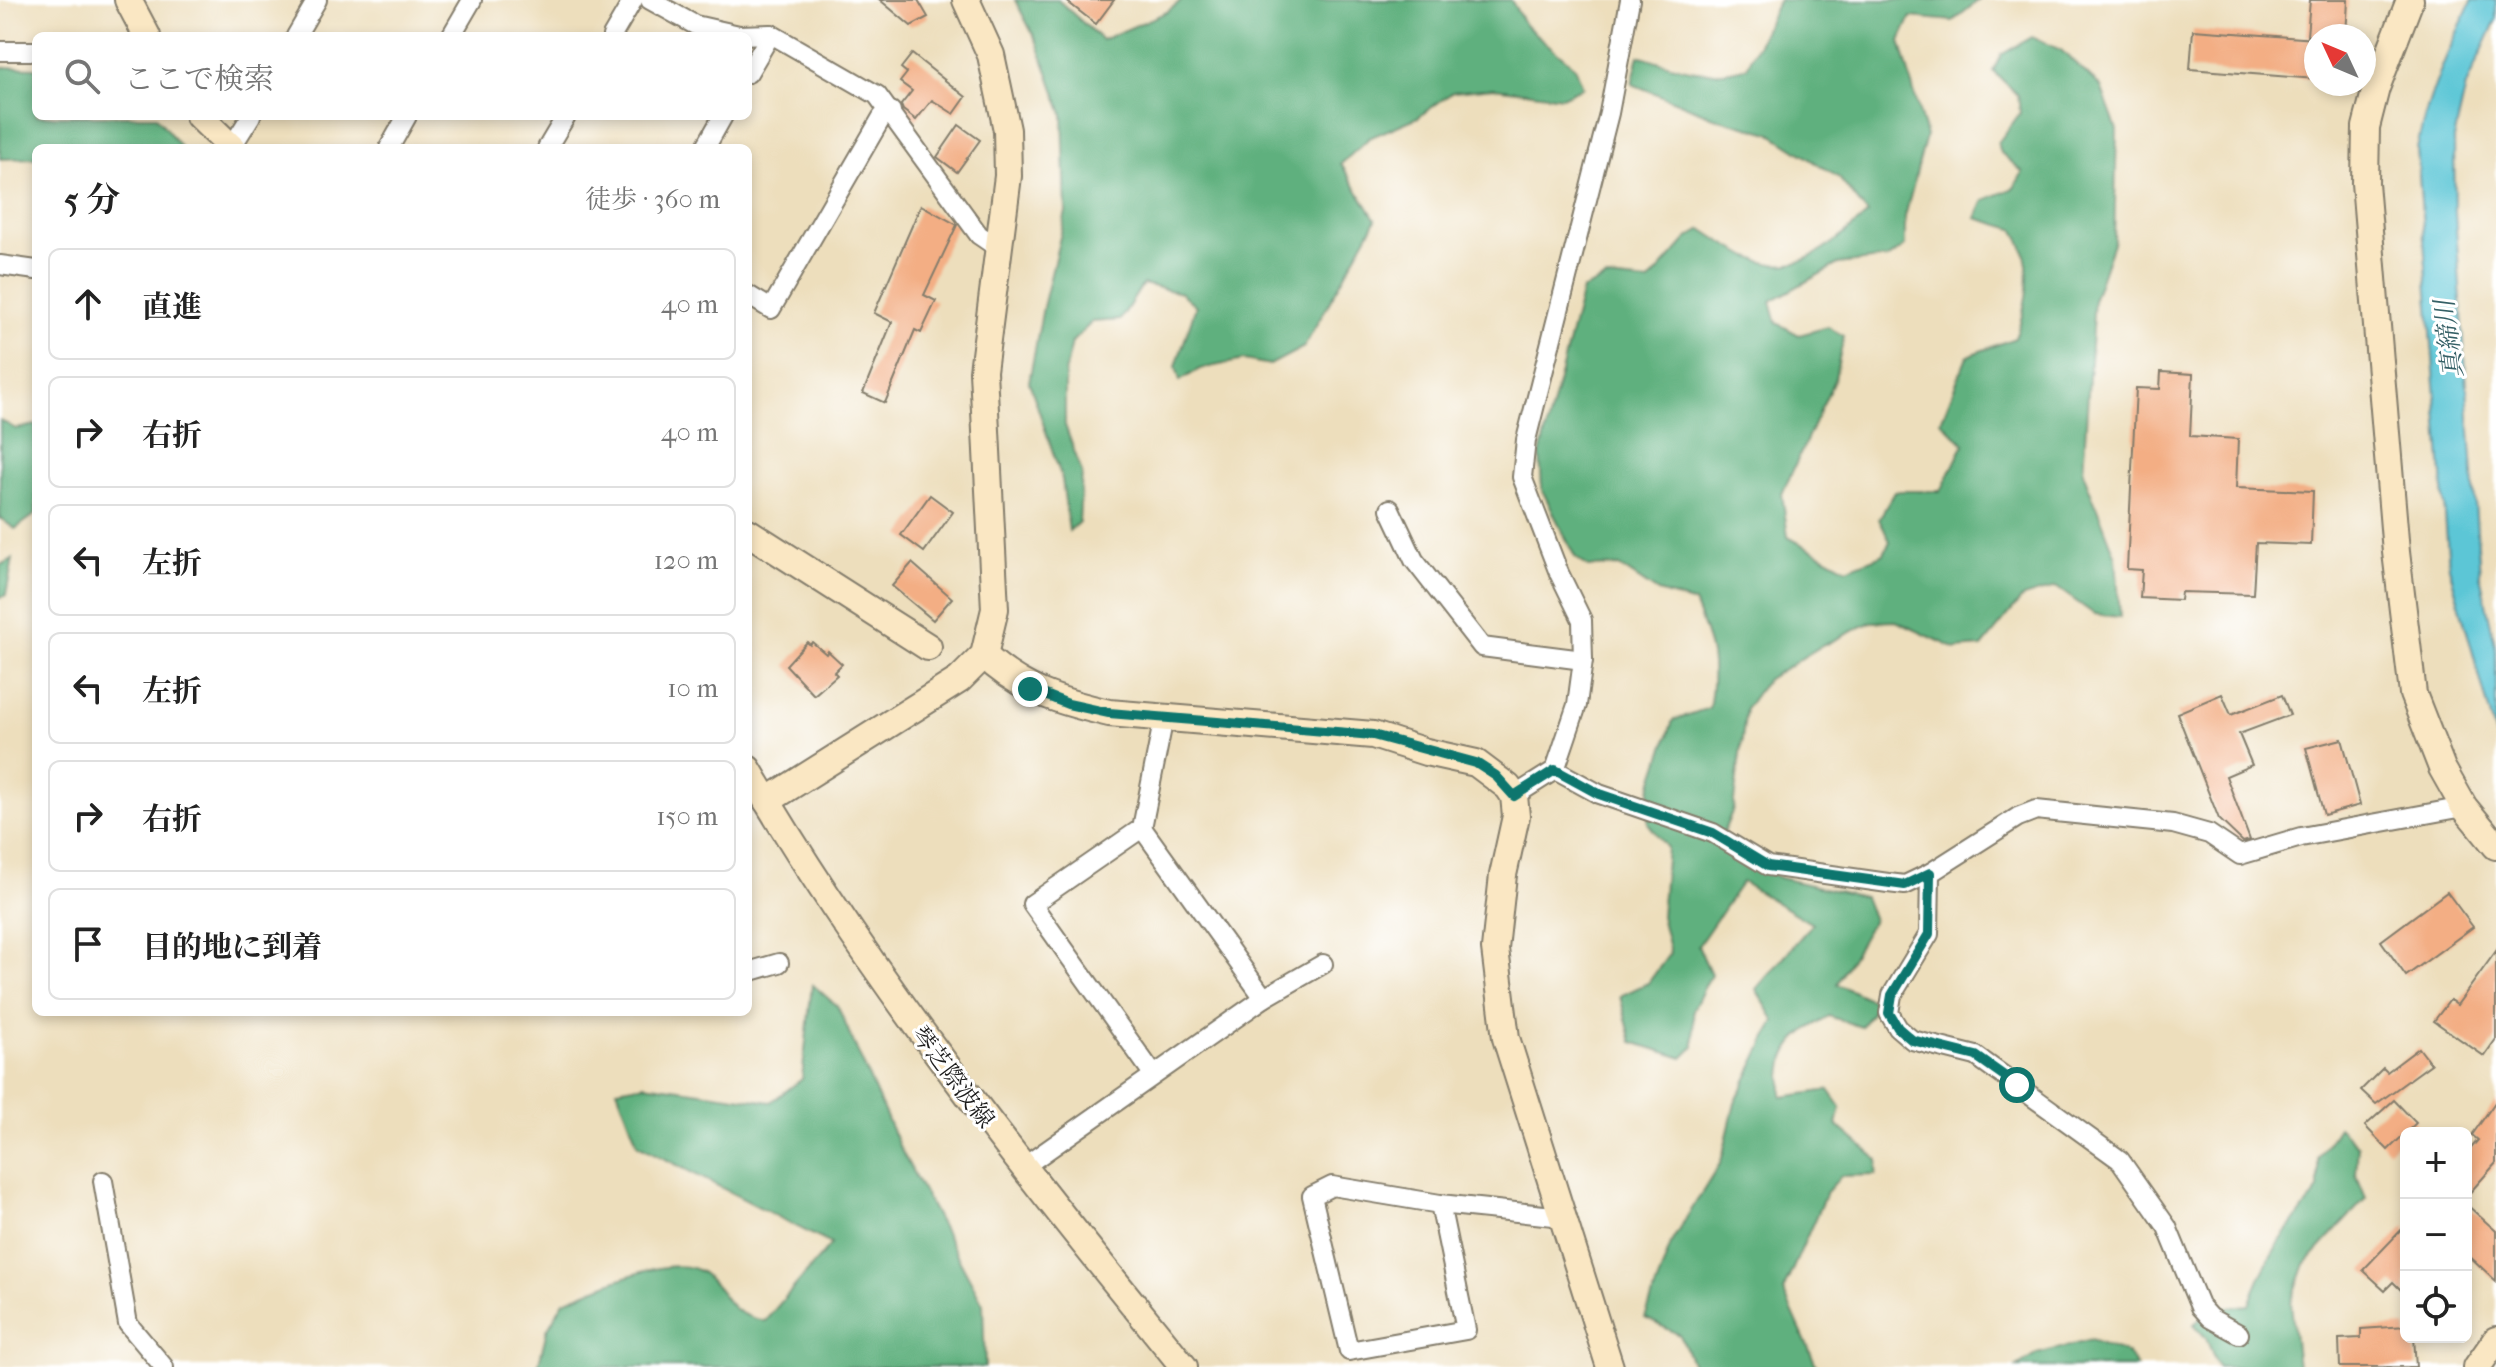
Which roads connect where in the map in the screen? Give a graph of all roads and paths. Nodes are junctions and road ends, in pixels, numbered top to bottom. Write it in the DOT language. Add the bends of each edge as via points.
graph roads {
  1 [pos="128,0"];
  2 [pos="317,0"];
  3 [pos="472,0"];
  4 [pos="633,0"];
  5 [pos="650,0"];
  6 [pos="966,0"];
  7 [pos="1630,0"];
  8 [pos="2410,0"];
  9 [pos="145,32"];
  10 [pos="298,32"];
  11 [pos="453,32"];
  12 [pos="614,32"];
  13 [pos="726,32"];
  14 [pos="771,34"];
  15 [pos="752,35"];
  16 [pos="0,51"];
  17 [pos="32,51"];
  18 [pos="752,66"];
  19 [pos="891,111"];
  20 [pos="203,120"];
  21 [pos="248,120"];
  22 [pos="405,120"];
  23 [pos="564,120"];
  24 [pos="721,120"];
  25 [pos="227,144"];
  26 [pos="234,144"];
  27 [pos="391,144"];
  28 [pos="549,144"];
  29 [pos="707,144"];
  30 [pos="1001,250"];
  31 [pos="0,265"];
  32 [pos="32,269"];
  33 [pos="752,297"];
  34 [pos="1390,509"];
  35 [pos="752,535"];
  36 [pos="928,647"];
  37 [pos="984,655"];
  38 [pos="1583,660"];
  39 [pos="1164,717"];
  40 [pos="1555,770"];
  41 [pos="752,776"];
  42 [pos="1514,796"];
  43 [pos="767,801"];
  44 [pos="2464,807"];
  45 [pos="1142,828"];
  46 [pos="2496,846"];
  47 [pos="1930,873"];
  48 [pos="779,963"];
  49 [pos="1323,964"];
  50 [pos="752,971"];
  51 [pos="1264,998"];
  52 [pos="1153,1074"];
  53 [pos="1022,1168"];
  54 [pos="103,1181"];
  55 [pos="1440,1204"];
  56 [pos="1563,1217"];
  57 [pos="2239,1334"];
  58 [pos="2496,1340"];
  59 [pos="164,1367"];
  60 [pos="1184,1367"];
  61 [pos="1610,1367"];
  62 [pos="2477,1367"];
  1 -- 9 [label="street"];
  2 -- 10 [label="street"];
  3 -- 11 [label="street"];
  4 -- 12 [label="street"];
  5 -- 13 [label="street" via="695,25"];
  6 -- 30 [label="street" via="991,55 1007,130"];
  7 -- 38 [label="street" via="1609,113 1526,440 1522,477 1582,620"];
  8 -- 44 [label="street" via="2366,127 2365,183 2411,679 2427,737"];
  14 -- 15 [label="street"];
  14 -- 18 [label="street"];
  14 -- 19 [label="street" via="877,95"];
  16 -- 17 [label="street"];
  19 -- 30 [label="street" via="979,235"];
  19 -- 33 [label="street" via="882,117 771,309"];
  20 -- 25 [label="street"];
  21 -- 26 [label="street"];
  22 -- 27 [label="street"];
  23 -- 28 [label="street"];
  24 -- 29 [label="street"];
  30 -- 37 [label="street" via="983,371 995,588 992,631"];
  31 -- 32 [label="street"];
  34 -- 38 [label="street" via="1414,560 1482,647"];
  35 -- 36 [label="street"];
  37 -- 39 [label="street" via="1017,682 1068,704"];
  37 -- 43 [label="street" via="959,680"];
  38 -- 40 [label="street" via="1577,705"];
  39 -- 42 [label="street" via="1373,735 1476,763"];
  39 -- 45 [label="street"];
  40 -- 42 [label="street"];
  40 -- 47 [label="street" via="1599,794 1713,833 1768,866 1905,885"];
  41 -- 43 [label="street, 琴芝際波線"];
  42 -- 56 [label="street" via="1516,816 1497,914 1497,984 1506,1038"];
  43 -- 53 [label="street, 琴芝際波線" via="920,1035"];
  44 -- 46 [label="street"];
  44 -- 47 [label="street" via="2301,837 2240,855 2209,834 2173,824 2036,810"];
  45 -- 51 [label="street"];
  45 -- 52 [label="street" via="1032,904"];
  47 -- 57 [label="street" via="1929,934 1892,995 1889,1013 1898,1028 1912,1040 1976,1056 2120,1160 2167,1227 2200,1307"];
  48 -- 50 [label="street"];
  49 -- 51 [label="street"];
  51 -- 52 [label="street"];
  52 -- 53 [label="street"];
  53 -- 60 [label="street, 琴芝際波線"];
  54 -- 59 [label="street" via="128,1324"];
  55 -- 55 [label="street" via="1466,1330 1349,1351 1312,1196 1332,1186"];
  55 -- 56 [label="street"];
  56 -- 61 [label="street"];
  58 -- 62 [label="street"];
}
